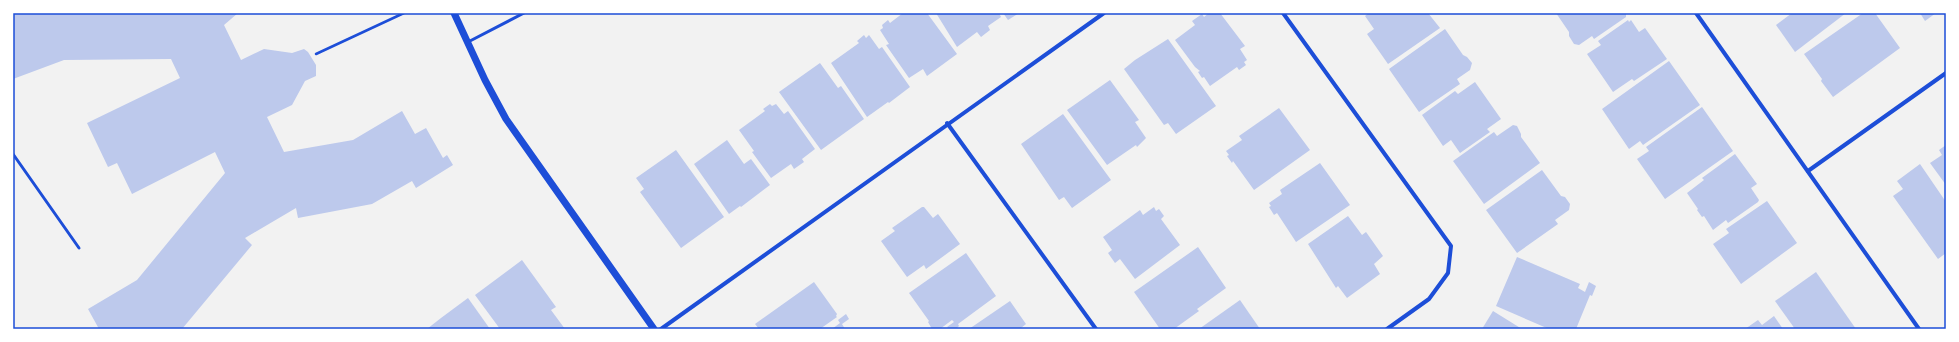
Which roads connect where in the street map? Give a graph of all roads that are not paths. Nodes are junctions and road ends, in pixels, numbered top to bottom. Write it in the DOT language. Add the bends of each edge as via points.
graph roads {
  1 [pos="454,13"];
  2 [pos="524,13"];
  3 [pos="1104,13"];
  4 [pos="1283,13"];
  5 [pos="1696,13"];
  6 [pos="468,42"];
  7 [pos="1946,73"];
  8 [pos="947,123"];
  9 [pos="13,154"];
  10 [pos="1808,172"];
  11 [pos="78,248"];
  12 [pos="654,329"];
  13 [pos="661,329"];
  14 [pos="1096,329"];
  15 [pos="1387,329"];
  16 [pos="1919,329"];
  1 -- 6 [label="street"];
  2 -- 6 [label="lane"];
  3 -- 8 [label="street"];
  4 -- 15 [label="street" via="1451,246 1448,274 1429,299"];
  5 -- 10 [label="street"];
  6 -- 12 [label="street" via="506,119"];
  7 -- 10 [label="street"];
  8 -- 13 [label="street"];
  8 -- 14 [label="street"];
  9 -- 11 [label="lane"];
  10 -- 16 [label="street"];
}
